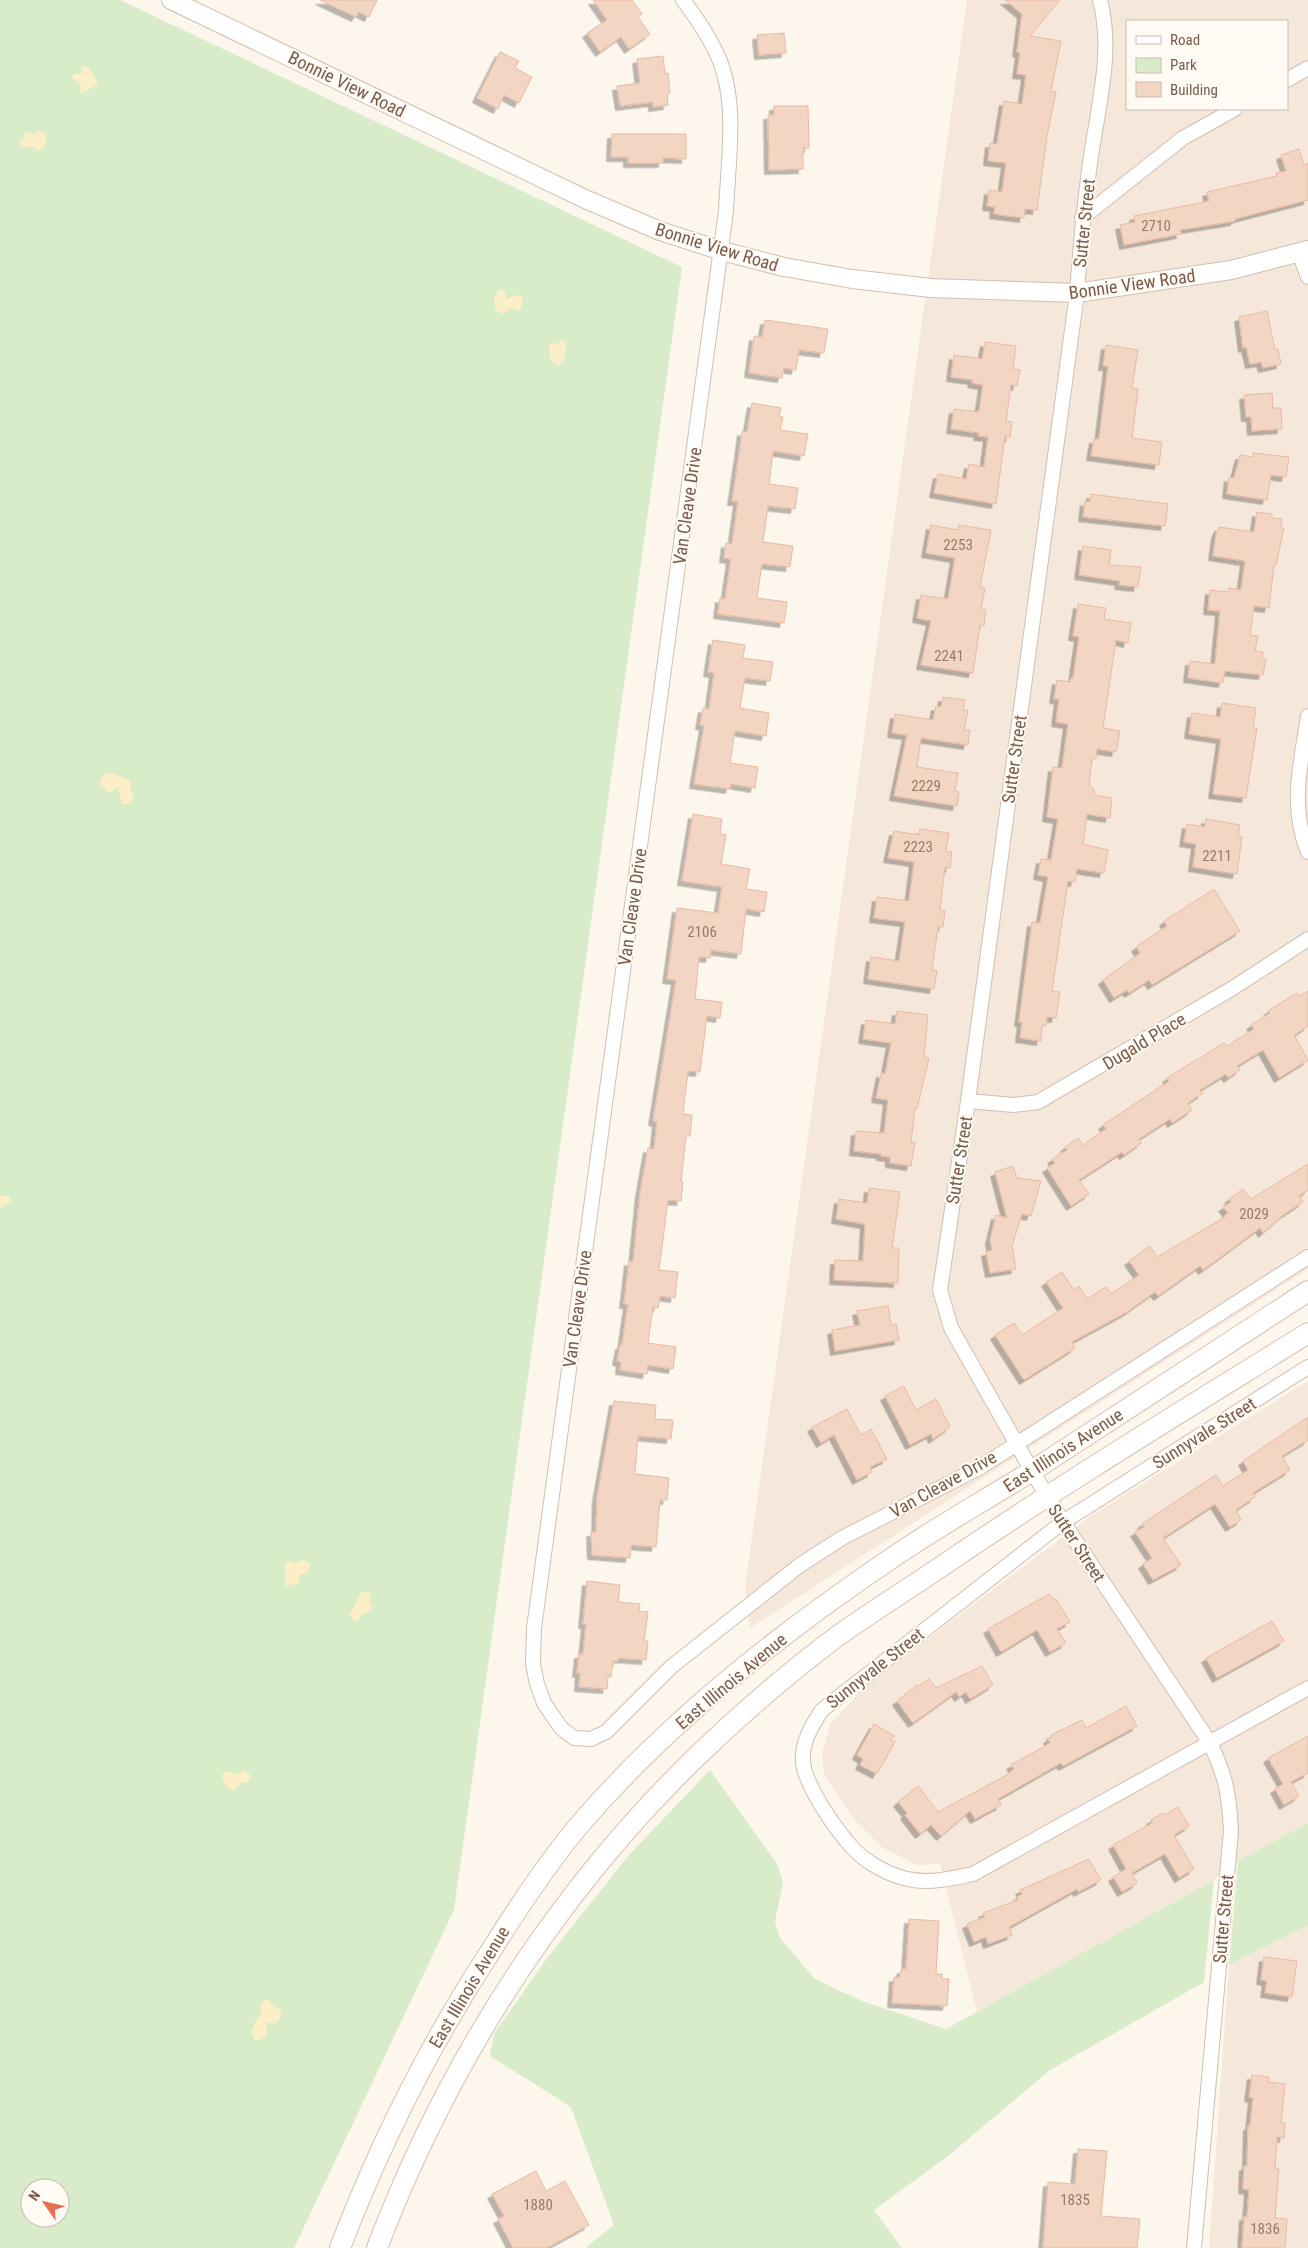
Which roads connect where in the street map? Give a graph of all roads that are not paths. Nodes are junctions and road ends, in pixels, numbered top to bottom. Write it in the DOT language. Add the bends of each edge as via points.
graph roads {
  1 [pos="171,0"];
  2 [pos="683,0"];
  3 [pos="1100,0"];
  4 [pos="1308,68"];
  5 [pos="1288,79"];
  6 [pos="1233,110"];
  7 [pos="1082,218"];
  8 [pos="722,251"];
  9 [pos="1304,251"];
  10 [pos="1308,277"];
  11 [pos="1077,293"];
  12 [pos="1308,716"];
  13 [pos="1308,852"];
  14 [pos="1308,939"];
  15 [pos="968,1101"];
  16 [pos="1308,1257"];
  17 [pos="1308,1291"];
  18 [pos="1308,1333"];
  19 [pos="1308,1367"];
  20 [pos="1016,1443"];
  21 [pos="1032,1471"];
  22 [pos="1046,1495"];
  23 [pos="1063,1522"];
  24 [pos="1308,1688"];
  25 [pos="1210,1743"];
  26 [pos="340,2248"];
  27 [pos="377,2248"];
  28 [pos="1194,2248"];
  1 -- 8 [label="street, Bonnie View Road" via="585,198 660,230"];
  2 -- 8 [label="street, Van Cleave Drive" via="716,53 728,94"];
  3 -- 7 [label="street, Sutter Street" via="1105,19 1106,53"];
  4 -- 5 [label="street"];
  6 -- 7 [label="street" via="1183,138"];
  7 -- 11 [label="street, Sutter Street"];
  8 -- 11 [label="street, Bonnie View Road" via="784,268 852,279 932,288"];
  8 -- 20 [label="street, Van Cleave Drive" via="534,1628 533,1664 544,1703 561,1728 574,1738 591,1739 606,1732 671,1668 800,1566 842,1538 979,1468"];
  9 -- 10 [label="street"];
  9 -- 11 [label="street, Bonnie View Road" via="1231,270"];
  11 -- 15 [label="street, Sutter Street"];
  12 -- 13 [label="street" via="1296,795 1300,833"];
  14 -- 15 [label="street, Dugald Place" via="1233,988 1038,1102 1014,1105"];
  15 -- 20 [label="street, Sutter Street" via="940,1290 951,1328"];
  16 -- 20 [label="street, Van Cleave Drive"];
  17 -- 21 [label="main road, East Illinois Avenue"];
  18 -- 22 [label="main road, East Illinois Avenue"];
  19 -- 23 [label="street, Sunnyvale Street"];
  20 -- 21 [label="street, Sutter Street"];
  21 -- 22 [label="street, Sutter Street"];
  21 -- 26 [label="main road, East Illinois Avenue" via="891,1558 756,1657 673,1729 580,1824 522,1902 461,1997 377,2155"];
  22 -- 23 [label="street, Sutter Street"];
  22 -- 27 [label="main road, East Illinois Avenue" via="839,1636 774,1687 679,1774 592,1869 532,1949 470,2050 392,2208"];
  23 -- 25 [label="street, Sutter Street"];
  23 -- 25 [label="street, Sunnyvale Street" via="822,1710 808,1733 803,1762 810,1788 850,1846 879,1868 911,1880 940,1881 973,1874"];
  24 -- 25 [label="street, Sunnyvale Street"];
  25 -- 28 [label="street, Sutter Street" via="1224,1773 1231,1831"];
}
